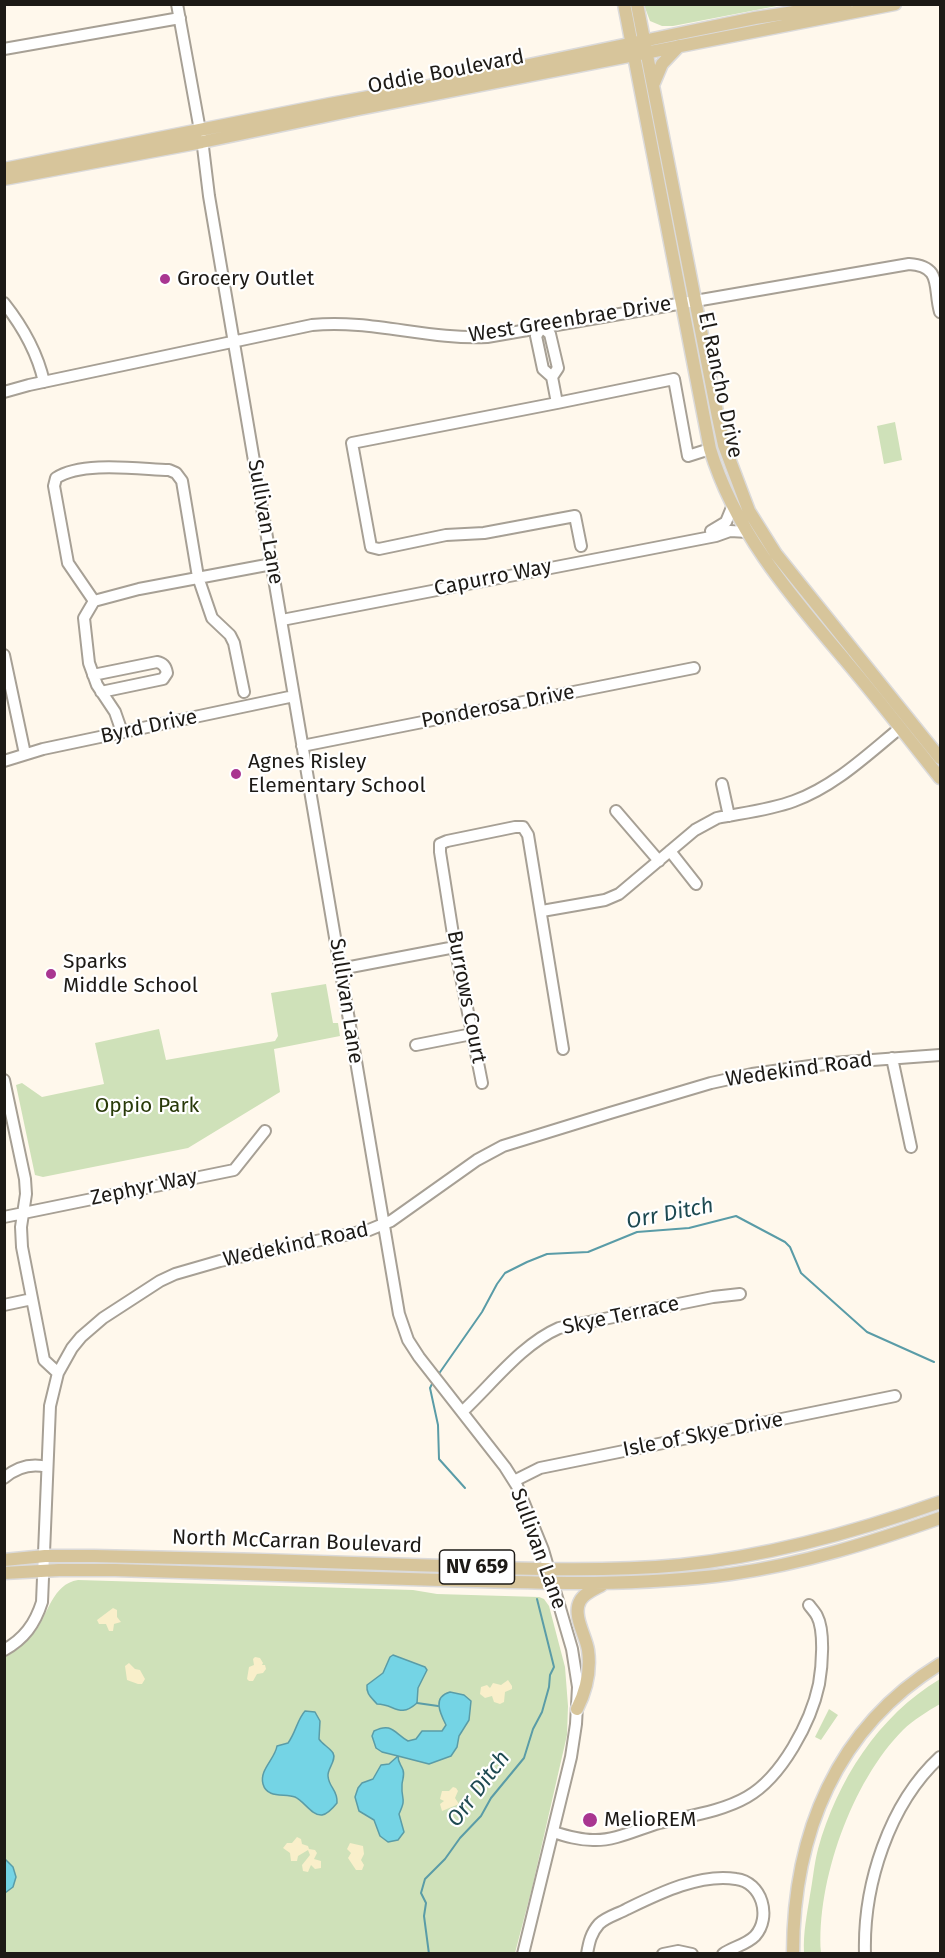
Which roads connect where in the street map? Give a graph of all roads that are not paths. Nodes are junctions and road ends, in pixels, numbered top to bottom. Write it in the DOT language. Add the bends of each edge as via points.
graph roads {
  1 [pos="177,4"];
  2 [pos="624,4"];
  3 [pos="846,4"];
  4 [pos="895,4"];
  5 [pos="637,6"];
  6 [pos="180,18"];
  7 [pos="686,32"];
  8 [pos="645,46"];
  9 [pos="680,46"];
  10 [pos="4,49"];
  11 [pos="631,49"];
  12 [pos="603,61"];
  13 [pos="638,80"];
  14 [pos="653,84"];
  15 [pos="200,129"];
  16 [pos="202,142"];
  17 [pos="4,169"];
  18 [pos="4,179"];
  19 [pos="688,302"];
  20 [pos="4,303"];
  21 [pos="940,312"];
  22 [pos="542,327"];
  23 [pos="233,342"];
  24 [pos="44,382"];
  25 [pos="4,392"];
  26 [pos="557,403"];
  27 [pos="710,449"];
  28 [pos="724,486"];
  29 [pos="733,505"];
  30 [pos="749,511"];
  31 [pos="748,532"];
  32 [pos="704,537"];
  33 [pos="581,546"];
  34 [pos="272,564"];
  35 [pos="198,577"];
  36 [pos="94,601"];
  37 [pos="282,620"];
  38 [pos="4,655"];
  39 [pos="694,668"];
  40 [pos="93,675"];
  41 [pos="101,692"];
  42 [pos="244,692"];
  43 [pos="294,696"];
  44 [pos="900,728"];
  45 [pos="122,732"];
  46 [pos="303,746"];
  47 [pos="25,754"];
  48 [pos="940,758"];
  49 [pos="4,761"];
  50 [pos="940,778"];
  51 [pos="722,784"];
  52 [pos="616,811"];
  53 [pos="729,816"];
  54 [pos="670,851"];
  55 [pos="659,861"];
  56 [pos="696,884"];
  57 [pos="542,911"];
  58 [pos="456,947"];
  59 [pos="340,969"];
  60 [pos="472,1034"];
  61 [pos="416,1045"];
  62 [pos="563,1049"];
  63 [pos="940,1055"];
  64 [pos="892,1058"];
  65 [pos="4,1080"];
  66 [pos="482,1083"];
  67 [pos="8,1117"];
  68 [pos="265,1131"];
  69 [pos="911,1147"];
  70 [pos="24,1213"];
  71 [pos="4,1217"];
  72 [pos="384,1224"];
  73 [pos="740,1294"];
  74 [pos="32,1299"];
  75 [pos="4,1305"];
  76 [pos="58,1374"];
  77 [pos="895,1396"];
  78 [pos="462,1412"];
  79 [pos="47,1467"];
  80 [pos="5,1478"];
  81 [pos="514,1481"];
  82 [pos="940,1502"];
  83 [pos="940,1518"];
  84 [pos="45,1556"];
  85 [pos="4,1560"];
  86 [pos="549,1569"];
  87 [pos="45,1570"];
  88 [pos="4,1573"];
  89 [pos="553,1584"];
  90 [pos="604,1584"];
  91 [pos="808,1605"];
  92 [pos="4,1650"];
  93 [pos="940,1664"];
  94 [pos="577,1709"];
  95 [pos="940,1758"];
  96 [pos="552,1832"];
  97 [pos="524,1953"];
  98 [pos="587,1953"];
  99 [pos="663,1953"];
  100 [pos="692,1953"];
  101 [pos="723,1953"];
  102 [pos="793,1953"];
  103 [pos="865,1953"];
  1 -- 6 [label="street, Sullivan Lane"];
  2 -- 11 [label="main road, El Rancho Drive"];
  3 -- 7 [label="main road, Oddie Boulevard"];
  4 -- 9 [label="main road, Oddie Boulevard"];
  5 -- 7 [label="main road" via="654,29"];
  5 -- 8 [label="main road, El Rancho Drive"];
  6 -- 10 [label="street"];
  6 -- 15 [label="street, Sullivan Lane"];
  7 -- 8 [label="main road, Oddie Boulevard"];
  8 -- 9 [label="main road, Oddie Boulevard"];
  8 -- 11 [label="main road, Oddie Boulevard"];
  8 -- 14 [label="main road, El Rancho Drive"];
  9 -- 14 [label="main road" via="662,64"];
  11 -- 12 [label="main road, Oddie Boulevard"];
  11 -- 13 [label="main road, El Rancho Drive"];
  11 -- 15 [label="main road, Oddie Boulevard"];
  12 -- 13 [label="main road" via="622,66"];
  12 -- 16 [label="main road, Oddie Boulevard"];
  13 -- 19 [label="main road, El Rancho Drive"];
  14 -- 19 [label="main road, El Rancho Drive"];
  15 -- 16 [label="street, Sullivan Lane"];
  15 -- 17 [label="main road, Oddie Boulevard"];
  16 -- 18 [label="main road, Oddie Boulevard"];
  16 -- 23 [label="street, Sullivan Lane"];
  19 -- 21 [label="street, West Greenbrae Drive" via="909,264 924,266 935,279"];
  19 -- 22 [label="street, West Greenbrae Drive"];
  19 -- 27 [label="main road, El Rancho Drive"];
  19 -- 30 [label="main road, El Rancho Drive" via="724,445"];
  20 -- 24 [label="street" via="25,331"];
  22 -- 23 [label="street, West Greenbrae Drive" via="469,338 330,323"];
  22 -- 26 [label="street" via="550,334 558,368 552,377"];
  23 -- 24 [label="street, West Greenbrae Drive"];
  23 -- 34 [label="street, Sullivan Lane"];
  24 -- 25 [label="street, West Greenbrae Drive"];
  26 -- 27 [label="street" via="674,379 688,456"];
  26 -- 33 [label="street" via="352,443 370,547 379,549 575,516"];
  27 -- 28 [label="main road, El Rancho Drive"];
  28 -- 29 [label="main road, El Rancho Drive"];
  28 -- 30 [label="main road"];
  29 -- 31 [label="main road, El Rancho Drive"];
  29 -- 32 [label="street, Capurro Way" via="726,522"];
  30 -- 48 [label="main road, El Rancho Drive" via="776,554"];
  31 -- 32 [label="street, Capurro Way" via="730,531"];
  31 -- 44 [label="main road, El Rancho Drive" via="783,586"];
  32 -- 37 [label="street, Capurro Way"];
  34 -- 35 [label="street"];
  34 -- 37 [label="street, Sullivan Lane"];
  35 -- 36 [label="street"];
  35 -- 36 [label="street" via="182,482 176,473 74,471 56,478 54,486 68,563"];
  35 -- 42 [label="street" via="212,618 234,643"];
  36 -- 40 [label="street" via="84,618"];
  37 -- 43 [label="street, Sullivan Lane"];
  38 -- 47 [label="street"];
  39 -- 46 [label="street, Ponderosa Drive"];
  40 -- 41 [label="street"];
  40 -- 41 [label="street" via="157,662 166,668 163,679"];
  41 -- 45 [label="street"];
  43 -- 45 [label="street, Byrd Drive"];
  43 -- 46 [label="street, Sullivan Lane"];
  44 -- 50 [label="main road, El Rancho Drive"];
  44 -- 53 [label="street" via="820,789 792,802"];
  45 -- 47 [label="street, Byrd Drive"];
  46 -- 59 [label="street, Sullivan Lane"];
  47 -- 49 [label="street, Byrd Drive"];
  51 -- 53 [label="street"];
  52 -- 55 [label="street"];
  53 -- 54 [label="street" via="706,823"];
  54 -- 55 [label="street"];
  54 -- 56 [label="street"];
  55 -- 57 [label="street" via="619,894"];
  57 -- 58 [label="street, Burrows Court" via="528,835 523,827 441,844"];
  57 -- 62 [label="street"];
  58 -- 59 [label="street"];
  58 -- 60 [label="street, Burrows Court"];
  59 -- 72 [label="street, Sullivan Lane"];
  60 -- 61 [label="street"];
  60 -- 66 [label="street, Burrows Court"];
  63 -- 64 [label="street, Wedekind Road"];
  64 -- 69 [label="street"];
  64 -- 72 [label="street, Wedekind Road" via="785,1068 732,1078 503,1146"];
  65 -- 67 [label="street"];
  67 -- 70 [label="street" via="25,1179"];
  68 -- 70 [label="street, Zephyr Way" via="234,1170"];
  70 -- 71 [label="street, Zephyr Way"];
  70 -- 74 [label="street" via="21,1236"];
  72 -- 76 [label="street, Wedekind Road" via="175,1274 92,1327 72,1348"];
  72 -- 78 [label="street, Sullivan Lane" via="403,1328 419,1357"];
  73 -- 78 [label="street, Skye Terrace" via="549,1332 527,1348"];
  74 -- 75 [label="street"];
  74 -- 76 [label="street" via="44,1360"];
  76 -- 79 [label="street, Wedekind Road" via="50,1406"];
  77 -- 81 [label="street, Isle of Skye Drive" via="540,1468"];
  78 -- 81 [label="street, Sullivan Lane"];
  79 -- 80 [label="street" via="22,1467"];
  79 -- 84 [label="street, Wedekind Road"];
  81 -- 86 [label="street, Sullivan Lane" via="534,1523"];
  82 -- 86 [label="main road, North McCarran Boulevard / NV 659" via="856,1531 774,1551 681,1565"];
  83 -- 90 [label="main road, North McCarran Boulevard / NV 659" via="858,1546 733,1574"];
  84 -- 85 [label="main road, North McCarran Boulevard / NV 659"];
  84 -- 86 [label="main road, North McCarran Boulevard / NV 659"];
  84 -- 87 [label="street, Wedekind Road"];
  86 -- 89 [label="street, Sullivan Lane"];
  87 -- 88 [label="main road, North McCarran Boulevard / NV 659"];
  87 -- 89 [label="main road, North McCarran Boulevard / NV 659"];
  87 -- 92 [label="street, Wedekind Road" via="42,1602 33,1623 20,1640"];
  89 -- 90 [label="main road, North McCarran Boulevard / NV 659"];
  89 -- 94 [label="street, Sullivan Lane" via="575,1659"];
  90 -- 94 [label="main road" via="583,1596 578,1605 589,1666 585,1692"];
  91 -- 96 [label="street" via="818,1617 822,1641 817,1693 795,1741 761,1787 735,1803 606,1839 582,1840"];
  93 -- 102 [label="main road" via="905,1688 874,1717 835,1771 814,1819 800,1871"];
  94 -- 96 [label="street, Sullivan Lane" via="571,1757"];
  95 -- 103 [label="street" via="901,1808 885,1845 869,1898"];
  96 -- 97 [label="street, Sullivan Lane"];
  98 -- 101 [label="street" via="593,1932 603,1921 675,1887 721,1878 749,1884 763,1906 763,1920 755,1936"];
  99 -- 100 [label="street"];
}
